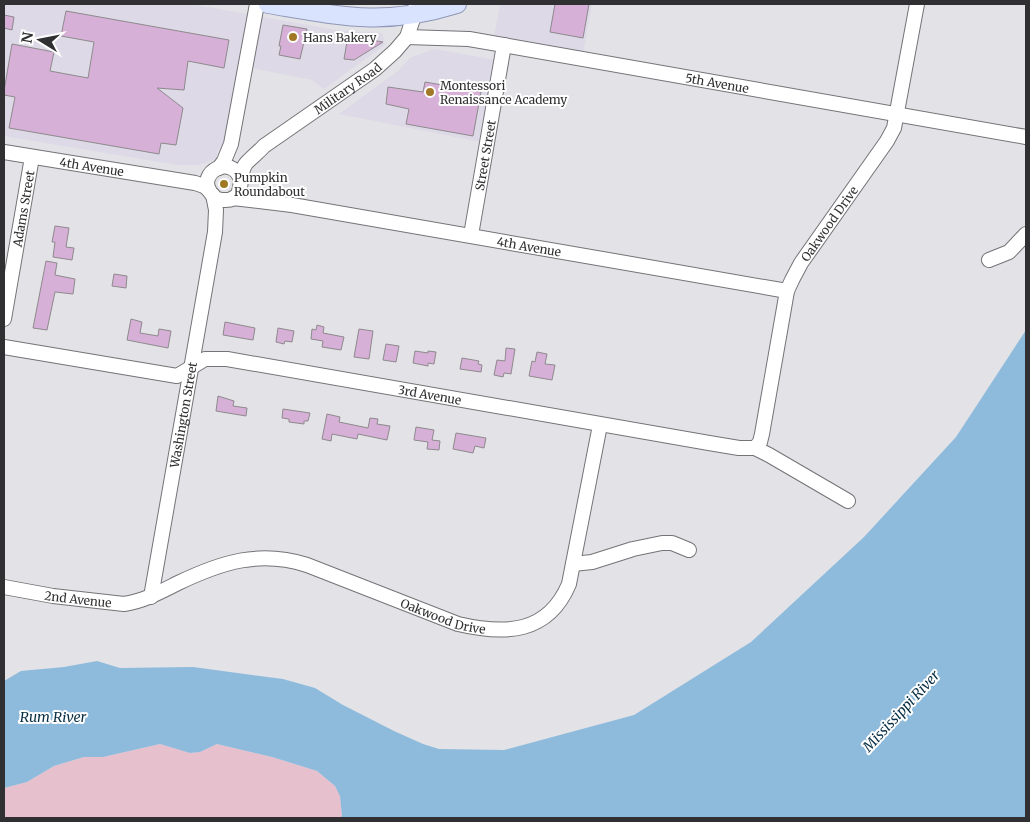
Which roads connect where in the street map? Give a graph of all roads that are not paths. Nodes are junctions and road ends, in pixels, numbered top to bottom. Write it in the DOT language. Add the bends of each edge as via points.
graph roads {
  1 [pos="256,4"];
  2 [pos="274,4"];
  3 [pos="457,4"];
  4 [pos="918,4"];
  5 [pos="415,10"];
  6 [pos="407,37"];
  7 [pos="504,45"];
  8 [pos="897,114"];
  9 [pos="1026,137"];
  10 [pos="264,146"];
  11 [pos="4,152"];
  12 [pos="32,158"];
  13 [pos="220,168"];
  14 [pos="179,181"];
  15 [pos="241,182"];
  16 [pos="211,193"];
  17 [pos="232,199"];
  18 [pos="270,201"];
  19 [pos="215,232"];
  20 [pos="1026,234"];
  21 [pos="471,235"];
  22 [pos="990,260"];
  23 [pos="788,291"];
  24 [pos="4,318"];
  25 [pos="4,347"];
  26 [pos="191,369"];
  27 [pos="600,425"];
  28 [pos="755,448"];
  29 [pos="848,501"];
  30 [pos="688,550"];
  31 [pos="573,564"];
  32 [pos="4,587"];
  33 [pos="151,597"];
  1 -- 13 [label="street" via="231,144"];
  2 -- 5 [label="main road" via="357,18 389,18"];
  3 -- 5 [label="main road"];
  4 -- 8 [label="street, Oakwood Drive"];
  5 -- 6 [label="street, Military Road"];
  6 -- 7 [label="street, 5th Avenue" via="456,38"];
  6 -- 10 [label="street, Military Road" via="375,68"];
  7 -- 8 [label="street, 5th Avenue"];
  7 -- 21 [label="street, Street Street"];
  8 -- 9 [label="street, 5th Avenue"];
  8 -- 23 [label="street, Oakwood Drive" via="887,141 801,263"];
  10 -- 13 [label="street, Military Road" via="256,147 238,161"];
  10 -- 15 [label="street, Military Road" via="246,163"];
  11 -- 12 [label="street, 4th Avenue"];
  12 -- 14 [label="street, 4th Avenue"];
  12 -- 24 [label="street, Adams Street"];
  13 -- 14 [label="street, 4th Avenue"];
  13 -- 15 [label="street" via="237,172"];
  13 -- 16 [label="street" via="209,177"];
  14 -- 16 [label="street, 4th Avenue" via="204,186"];
  15 -- 17 [label="street" via="239,193"];
  15 -- 18 [label="street, 4th Avenue" via="253,193"];
  16 -- 17 [label="street" via="219,200"];
  16 -- 19 [label="street, Washington Street" via="216,210"];
  17 -- 18 [label="street, 4th Avenue"];
  17 -- 19 [label="street, Washington Street" via="224,208"];
  18 -- 21 [label="street, 4th Avenue"];
  19 -- 26 [label="street, Washington Street"];
  20 -- 22 [label="street" via="1009,252"];
  21 -- 23 [label="street, 4th Avenue"];
  23 -- 28 [label="street, Oakwood Drive" via="762,434"];
  25 -- 26 [label="street, 3rd Avenue" via="173,376"];
  26 -- 27 [label="street, 3rd Avenue" via="204,359 228,359"];
  26 -- 33 [label="street, Washington Street"];
  27 -- 28 [label="street, 3rd Avenue"];
  27 -- 31 [label="street, Oakwood Drive"];
  28 -- 29 [label="street, 3rd Avenue"];
  30 -- 31 [label="street" via="662,542 592,562"];
  31 -- 33 [label="street, Oakwood Drive" via="565,594 553,611 536,623 512,629 458,624 308,565 271,558 231,561"];
  32 -- 33 [label="street, 2nd Avenue" via="114,604 134,603"];
}
